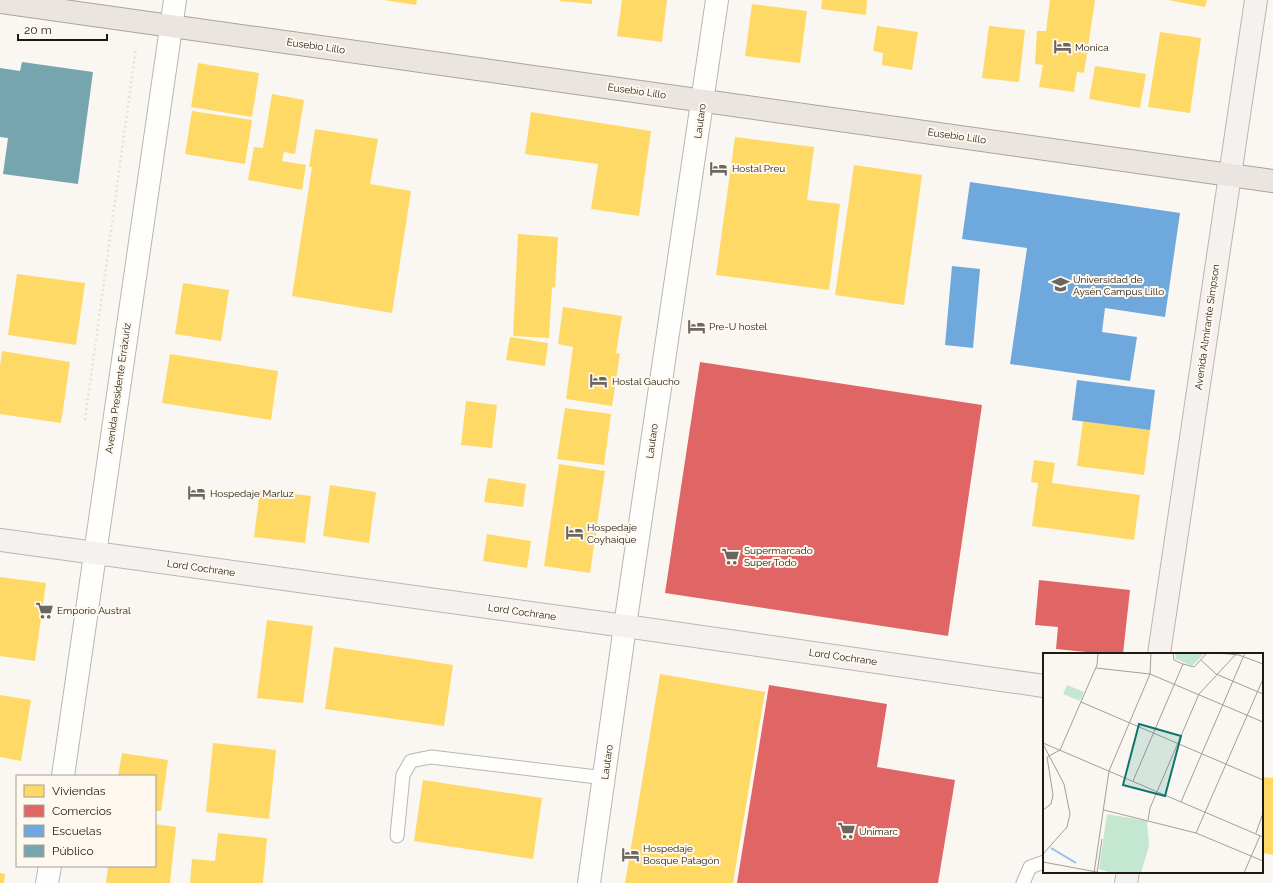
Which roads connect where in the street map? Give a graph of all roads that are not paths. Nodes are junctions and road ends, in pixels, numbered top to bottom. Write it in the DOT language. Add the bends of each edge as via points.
graph roads {
  1 [pos="174,0"];
  2 [pos="717,0"];
  3 [pos="1256,0"];
  4 [pos="0,2"];
  5 [pos="171,26"];
  6 [pos="703,100"];
  7 [pos="1230,174"];
  8 [pos="1273,180"];
  9 [pos="0,540"];
  10 [pos="95,553"];
  11 [pos="625,626"];
  12 [pos="1159,653"];
  13 [pos="1043,686"];
  14 [pos="63,775"];
  15 [pos="605,778"];
  16 [pos="397,836"];
  17 [pos="1043,862"];
  18 [pos="50,867"];
  19 [pos="47,883"];
  20 [pos="589,883"];
  21 [pos="1023,883"];
  1 -- 5 [label="street, Avenida Presidente Errázuriz"];
  2 -- 6 [label="street, Lautaro"];
  3 -- 7 [label="main road, Avenida Almirante Simpson"];
  4 -- 5 [label="main road, Eusebio Lillo"];
  5 -- 6 [label="main road, Eusebio Lillo"];
  5 -- 10 [label="street, Avenida Presidente Errázuriz"];
  6 -- 7 [label="main road, Eusebio Lillo"];
  6 -- 11 [label="street, Lautaro"];
  7 -- 8 [label="main road, Eusebio Lillo"];
  7 -- 12 [label="main road, Avenida Almirante Simpson"];
  9 -- 10 [label="main road, Lord Cochrane"];
  10 -- 11 [label="main road, Lord Cochrane"];
  10 -- 14 [label="street, Avenida Presidente Errázuriz"];
  11 -- 13 [label="main road, Lord Cochrane"];
  11 -- 15 [label="street, Lautaro"];
  15 -- 16 [label="lane" via="431,757 411,761 403,775"];
  15 -- 20 [label="street, Lautaro"];
  17 -- 21 [label="lane" via="1030,868"];
  18 -- 19 [label="street"];
}
